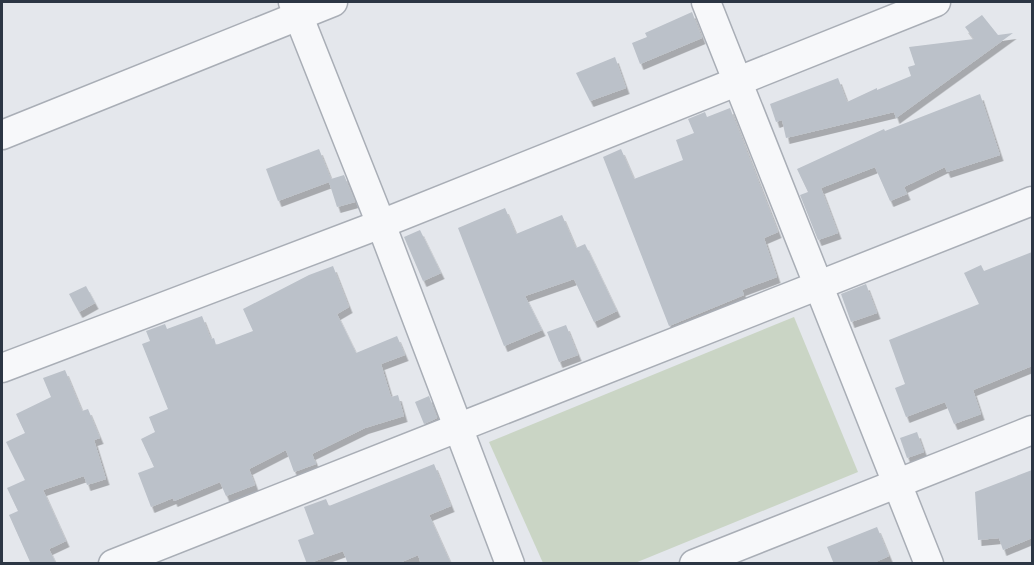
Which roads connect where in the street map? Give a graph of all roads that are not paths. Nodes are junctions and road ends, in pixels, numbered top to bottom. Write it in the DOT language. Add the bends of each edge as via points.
graph roads {
  1 [pos="333,2"];
  2 [pos="706,2"];
  3 [pos="936,2"];
  4 [pos="296,8"];
  5 [pos="738,81"];
  6 [pos="2,135"];
  7 [pos="1032,201"];
  8 [pos="381,224"];
  9 [pos="820,285"];
  10 [pos="2,368"];
  11 [pos="460,428"];
  12 [pos="1032,430"];
  13 [pos="897,483"];
  14 [pos="113,564"];
  15 [pos="510,564"];
  16 [pos="694,564"];
  17 [pos="929,564"];
  1 -- 4 [label="street"];
  2 -- 5 [label="street"];
  3 -- 5 [label="street"];
  4 -- 6 [label="street"];
  4 -- 8 [label="street"];
  5 -- 8 [label="street"];
  5 -- 9 [label="street"];
  7 -- 9 [label="street"];
  8 -- 10 [label="street"];
  8 -- 11 [label="street"];
  9 -- 11 [label="street"];
  9 -- 13 [label="street"];
  11 -- 14 [label="street"];
  11 -- 15 [label="street"];
  12 -- 13 [label="street"];
  13 -- 16 [label="street"];
  13 -- 17 [label="street"];
}
